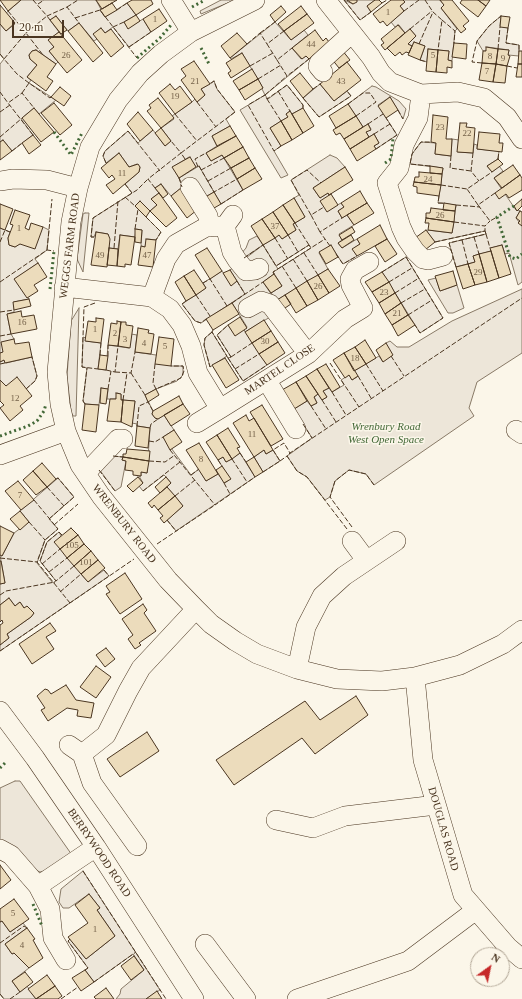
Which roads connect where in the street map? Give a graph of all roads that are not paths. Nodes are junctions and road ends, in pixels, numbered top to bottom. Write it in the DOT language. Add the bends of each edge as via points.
graph roads {
  1 [pos="171,0"];
  2 [pos="255,0"];
  3 [pos="326,0"];
  4 [pos="191,32"];
  5 [pos="352,33"];
  6 [pos="323,72"];
  7 [pos="421,94"];
  8 [pos="522,139"];
  9 [pos="0,181"];
  10 [pos="190,187"];
  11 [pos="78,188"];
  12 [pos="224,227"];
  13 [pos="443,256"];
  14 [pos="368,262"];
  15 [pos="259,268"];
  16 [pos="64,288"];
  17 [pos="152,297"];
  18 [pos="248,308"];
  19 [pos="308,354"];
  20 [pos="267,381"];
  21 [pos="220,409"];
  22 [pos="197,423"];
  23 [pos="296,429"];
  24 [pos="66,431"];
  25 [pos="123,438"];
  26 [pos="0,455"];
  27 [pos="86,473"];
  28 [pos="352,541"];
  29 [pos="396,541"];
  30 [pos="366,560"];
  31 [pos="196,609"];
  32 [pos="522,630"];
  33 [pos="297,669"];
  34 [pos="415,677"];
  35 [pos="0,712"];
  36 [pos="436,805"];
  37 [pos="276,820"];
  38 [pos="137,846"];
  39 [pos="96,848"];
  40 [pos="0,849"];
  41 [pos="38,886"];
  42 [pos="476,910"];
  43 [pos="205,944"];
  44 [pos="522,959"];
  45 [pos="66,960"];
  46 [pos="194,999"];
  47 [pos="246,999"];
  48 [pos="297,999"];
  1 -- 4 [label="street"];
  2 -- 4 [label="street, WEGGS FARM ROAD"];
  3 -- 5 [label="street"];
  4 -- 11 [label="street, WEGGS FARM ROAD" via="140,73 118,100 90,147"];
  5 -- 6 [label="street" via="319,63 318,66"];
  5 -- 7 [label="street" via="390,82"];
  7 -- 8 [label="street" via="458,92 484,98 507,117"];
  7 -- 13 [label="street" via="418,118 404,145 399,168 387,183 401,227 415,252 428,260"];
  9 -- 11 [label="street" via="47,180"];
  10 -- 12 [label="street" via="208,216"];
  11 -- 16 [label="street, WEGGS FARM ROAD" via="71,222"];
  12 -- 15 [label="street" via="237,260 246,271"];
  12 -- 17 [label="street" via="206,227 176,244 166,259"];
  14 -- 19 [label="street, MARTEL CLOSE" via="352,273 350,279 363,308 345,319"];
  16 -- 17 [label="street"];
  16 -- 24 [label="street, WEGGS FARM ROAD" via="57,372"];
  17 -- 21 [label="street" via="170,309 182,324 198,373"];
  18 -- 19 [label="street" via="261,301 270,304"];
  19 -- 20 [label="street, MARTEL CLOSE"];
  20 -- 21 [label="street, MARTEL CLOSE"];
  20 -- 23 [label="street"];
  21 -- 22 [label="street, MARTEL CLOSE"];
  24 -- 26 [label="street"];
  24 -- 27 [label="street, WRENBURY ROAD"];
  25 -- 27 [label="street" via="118,439"];
  27 -- 31 [label="street, WRENBURY ROAD" via="101,496 168,580"];
  28 -- 30 [label="street"];
  29 -- 30 [label="street"];
  30 -- 33 [label="street" via="322,596 306,627"];
  31 -- 33 [label="street, WRENBURY ROAD" via="235,641 257,654"];
  31 -- 38 [label="street" via="141,668 106,735 80,756 92,783"];
  32 -- 34 [label="street, WRENBURY ROAD" via="503,644 460,665"];
  33 -- 34 [label="street, WRENBURY ROAD" via="337,679 382,681"];
  34 -- 36 [label="street, DOUGLAS ROAD" via="423,760"];
  35 -- 39 [label="street, BERRYWOOD ROAD" via="35,758"];
  36 -- 37 [label="street" via="345,816 313,828"];
  36 -- 42 [label="street, DOUGLAS ROAD" via="463,895"];
  39 -- 41 [label="street"];
  39 -- 46 [label="street, BERRYWOOD ROAD"];
  40 -- 41 [label="street" via="11,855"];
  41 -- 45 [label="street" via="50,909 53,938"];
  42 -- 44 [label="street, DOUGLAS ROAD"];
  42 -- 48 [label="street" via="408,961"];
  43 -- 47 [label="street"];
}
